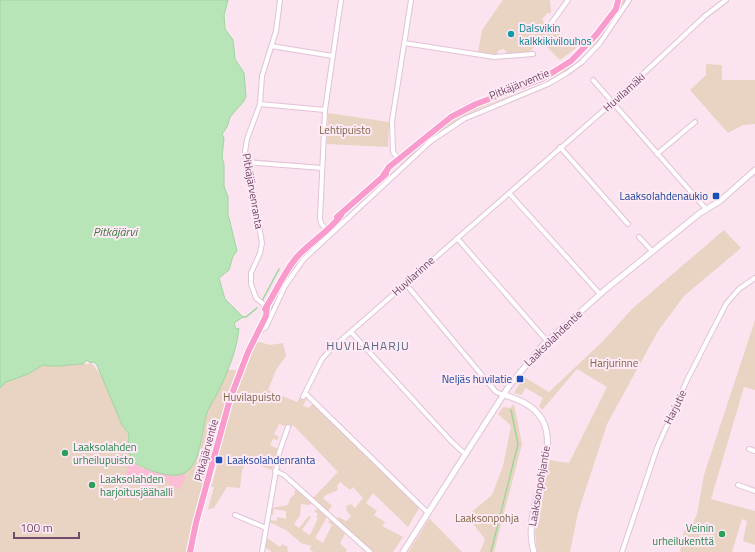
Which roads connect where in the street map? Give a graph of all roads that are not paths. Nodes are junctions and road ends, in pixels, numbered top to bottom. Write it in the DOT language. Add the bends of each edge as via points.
graph roads {
  1 [pos="280,0"];
  2 [pos="341,0"];
  3 [pos="411,0"];
  4 [pos="568,0"];
  5 [pos="618,0"];
  6 [pos="629,0"];
  7 [pos="726,0"];
  8 [pos="550,25"];
  9 [pos="404,43"];
  10 [pos="271,46"];
  11 [pos="533,54"];
  12 [pos="333,56"];
  13 [pos="594,80"];
  14 [pos="612,103"];
  15 [pos="260,104"];
  16 [pos="325,110"];
  17 [pos="695,122"];
  18 [pos="560,147"];
  19 [pos="658,154"];
  20 [pos="246,162"];
  21 [pos="397,162"];
  22 [pos="322,168"];
  23 [pos="400,169"];
  24 [pos="534,170"];
  25 [pos="754,173"];
  26 [pos="509,193"];
  27 [pos="706,209"];
  28 [pos="628,224"];
  29 [pos="326,230"];
  30 [pos="639,236"];
  31 [pos="457,238"];
  32 [pos="652,251"];
  33 [pos="755,278"];
  34 [pos="405,283"];
  35 [pos="600,294"];
  36 [pos="267,307"];
  37 [pos="350,332"];
  38 [pos="256,333"];
  39 [pos="547,341"];
  40 [pos="504,394"];
  41 [pos="288,427"];
  42 [pos="749,449"];
  43 [pos="755,451"];
  44 [pos="465,454"];
  45 [pos="275,471"];
  46 [pos="738,485"];
  47 [pos="755,490"];
  48 [pos="428,513"];
  49 [pos="235,515"];
  50 [pos="266,528"];
  51 [pos="190,552"];
  52 [pos="262,552"];
  53 [pos="370,552"];
  54 [pos="403,552"];
  55 [pos="534,552"];
  56 [pos="622,552"];
  1 -- 10 [label="street, Pitkäjärvenranta" via="276,31"];
  2 -- 12 [label="street"];
  3 -- 9 [label="street"];
  4 -- 8 [label="street"];
  5 -- 21 [label="main road, Pitkäjärventie" via="612,13 588,45 560,69 463,111 438,126"];
  6 -- 23 [label="street, Pitkäjärventie" via="605,36 578,65 548,84 464,119 434,139"];
  7 -- 14 [label="street, Huvilamäki"];
  9 -- 11 [label="street" via="494,57"];
  9 -- 21 [label="street" via="392,121 393,152"];
  10 -- 12 [label="street"];
  10 -- 15 [label="street, Pitkäjärvenranta" via="262,76"];
  12 -- 16 [label="street"];
  13 -- 14 [label="street"];
  14 -- 18 [label="street, Huvilamäki"];
  14 -- 19 [label="street"];
  15 -- 16 [label="street"];
  15 -- 20 [label="street, Pitkäjärvenranta" via="247,139"];
  16 -- 22 [label="street"];
  17 -- 19 [label="street"];
  18 -- 24 [label="street, Huvilamäki"];
  18 -- 28 [label="street"];
  19 -- 27 [label="street"];
  20 -- 22 [label="street"];
  20 -- 36 [label="street, Pitkäjärvenranta" via="262,243 251,273 251,284 256,298"];
  21 -- 23 [label="street"];
  21 -- 29 [label="main road, Pitkäjärventie"];
  22 -- 29 [label="street" via="320,218"];
  23 -- 38 [label="street, Pitkäjärventie" via="303,260 285,286 266,327"];
  24 -- 26 [label="street, Huvilarinne"];
  25 -- 27 [label="street, Laaksolahdentie"];
  26 -- 31 [label="street, Huvilarinne"];
  26 -- 35 [label="street"];
  27 -- 32 [label="street, Laaksolahdentie"];
  29 -- 36 [label="main road, Pitkäjärventie" via="290,265"];
  30 -- 32 [label="street"];
  31 -- 34 [label="street, Huvilarinne"];
  31 -- 39 [label="street"];
  32 -- 35 [label="street, Laaksolahdentie"];
  33 -- 56 [label="street, Harjutie" via="739,289 726,304 688,378 657,448"];
  34 -- 37 [label="street, Huvilarinne"];
  34 -- 40 [label="street" via="496,392"];
  35 -- 39 [label="street, Laaksolahdentie"];
  36 -- 38 [label="main road, Pitkäjärventie"];
  37 -- 44 [label="street"];
  37 -- 48 [label="street, Huvilarinne" via="322,359 304,395"];
  38 -- 51 [label="main road, Pitkäjärventie" via="240,370 221,429"];
  39 -- 40 [label="street, Laaksolahdentie"];
  40 -- 44 [label="street, Laaksolahdentie"];
  40 -- 55 [label="street, Laaksonpohjantie" via="538,412 547,429 545,459 532,528"];
  41 -- 45 [label="street"];
  42 -- 43 [label="street"];
  44 -- 48 [label="street, Laaksolahdentie"];
  45 -- 50 [label="street"];
  45 -- 53 [label="street" via="284,475"];
  46 -- 47 [label="street"];
  48 -- 54 [label="street, Laaksolahdentie"];
  49 -- 50 [label="street"];
  50 -- 52 [label="street"];
}
